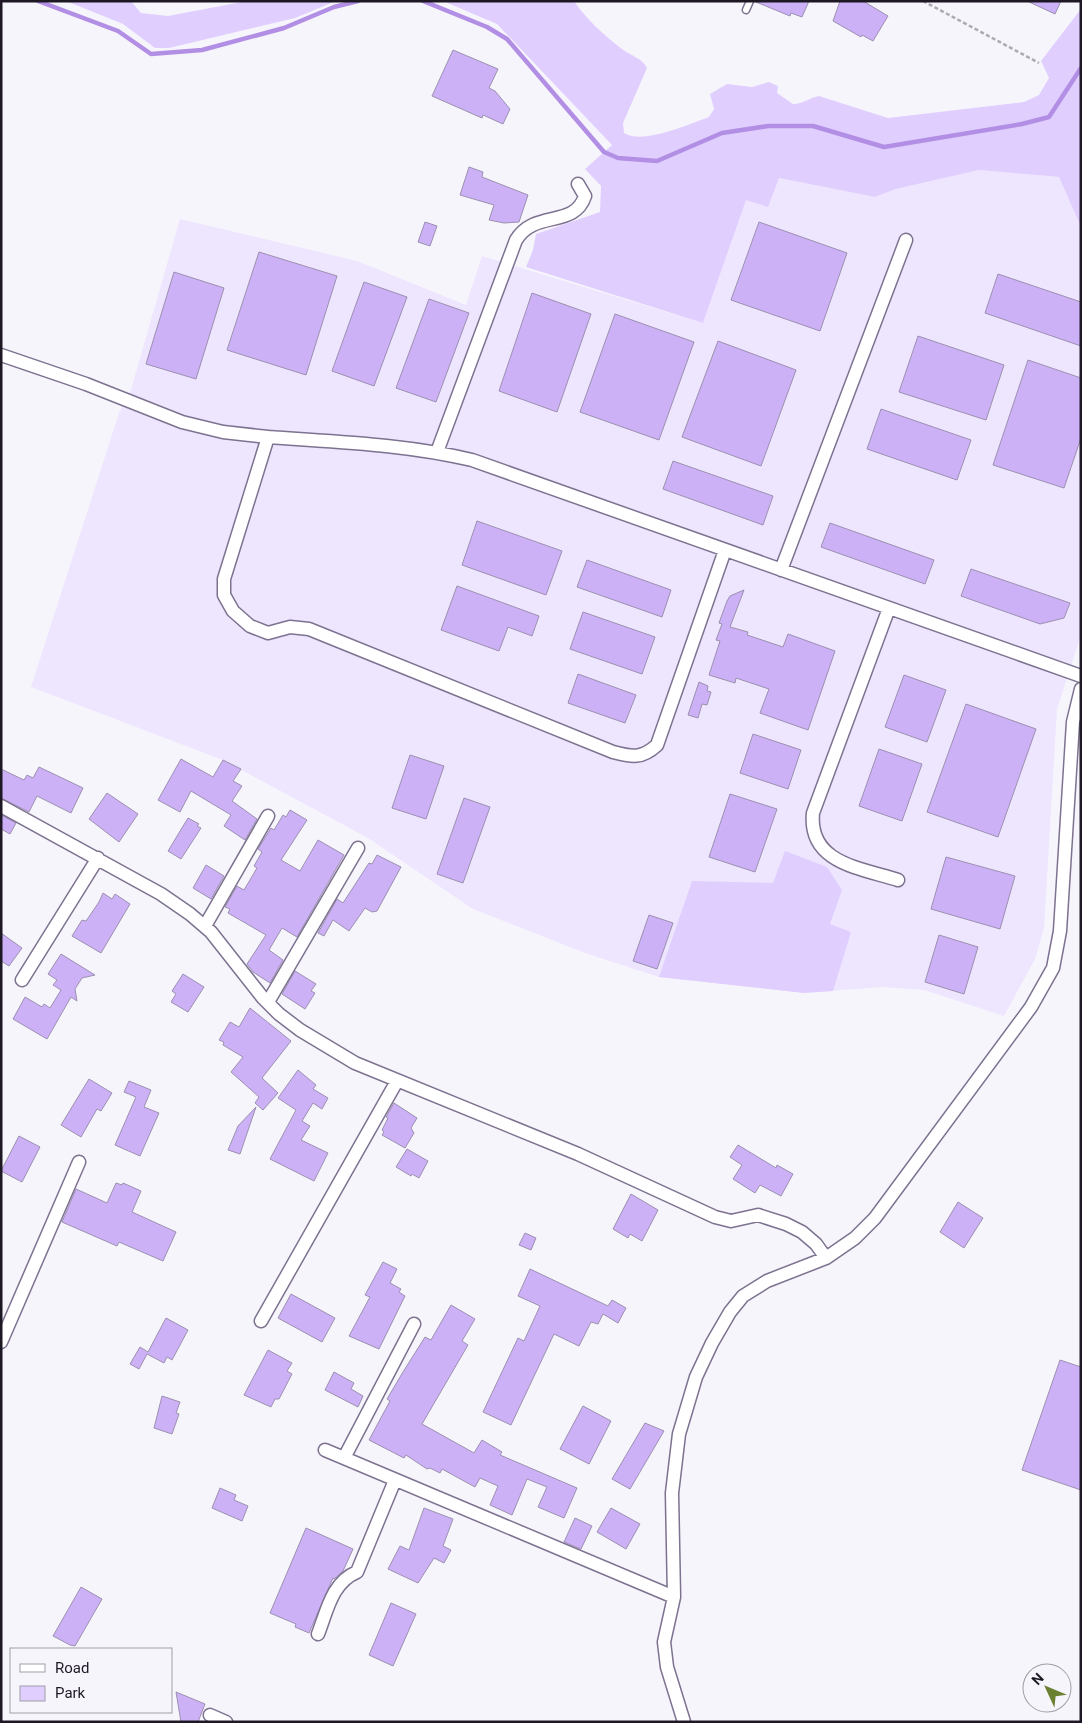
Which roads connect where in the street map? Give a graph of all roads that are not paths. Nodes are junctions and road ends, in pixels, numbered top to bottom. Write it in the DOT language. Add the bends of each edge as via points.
graph roads {
  1 [pos="750,1"];
  2 [pos="746,10"];
  3 [pos="578,184"];
  4 [pos="906,240"];
  5 [pos="1,355"];
  6 [pos="268,437"];
  7 [pos="437,452"];
  8 [pos="725,550"];
  9 [pos="781,570"];
  10 [pos="889,608"];
  11 [pos="1081,676"];
  12 [pos="1081,689"];
  13 [pos="1,806"];
  14 [pos="268,816"];
  15 [pos="358,848"];
  16 [pos="98,858"];
  17 [pos="898,880"];
  18 [pos="205,926"];
  19 [pos="22,980"];
  20 [pos="268,1002"];
  21 [pos="396,1081"];
  22 [pos="79,1162"];
  23 [pos="826,1258"];
  24 [pos="261,1321"];
  25 [pos="414,1324"];
  26 [pos="1,1342"];
  27 [pos="325,1450"];
  28 [pos="344,1458"];
  29 [pos="395,1480"];
  30 [pos="674,1598"];
  31 [pos="318,1634"];
  32 [pos="210,1715"];
  33 [pos="226,1722"];
  34 [pos="684,1722"];
  1 -- 2 [label="lane"];
  3 -- 7 [label="street" via="586,196 582,206 575,212 528,226 516,240"];
  4 -- 9 [label="street"];
  5 -- 6 [label="street" via="182,422 223,432"];
  6 -- 7 [label="street" via="392,445"];
  6 -- 8 [label="street" via="224,579 224,595 233,611 250,626 268,633 290,627 309,629 629,756 646,755 657,745"];
  7 -- 8 [label="street" via="472,460"];
  8 -- 9 [label="street"];
  9 -- 10 [label="street"];
  10 -- 11 [label="street"];
  10 -- 17 [label="street" via="813,813 812,827 815,841 840,862"];
  12 -- 23 [label="street" via="1074,722 1060,931 1053,968 1031,1006 875,1218 855,1238"];
  13 -- 16 [label="street"];
  14 -- 18 [label="street"];
  15 -- 20 [label="street"];
  16 -- 18 [label="street" via="161,894"];
  16 -- 19 [label="street"];
  18 -- 20 [label="street"];
  20 -- 21 [label="street" via="300,1030 355,1063"];
  21 -- 23 [label="street" via="578,1154 714,1217 731,1221 758,1214 786,1224 802,1232"];
  21 -- 24 [label="street"];
  22 -- 26 [label="street"];
  23 -- 30 [label="street" via="766,1281 744,1296 712,1343 696,1377 679,1434 672,1493"];
  25 -- 28 [label="street"];
  27 -- 28 [label="street"];
  28 -- 29 [label="street"];
  29 -- 30 [label="street"];
  29 -- 31 [label="street" via="357,1572 346,1576 336,1586"];
  30 -- 34 [label="street" via="664,1642 667,1667"];
  32 -- 33 [label="street"];
}
